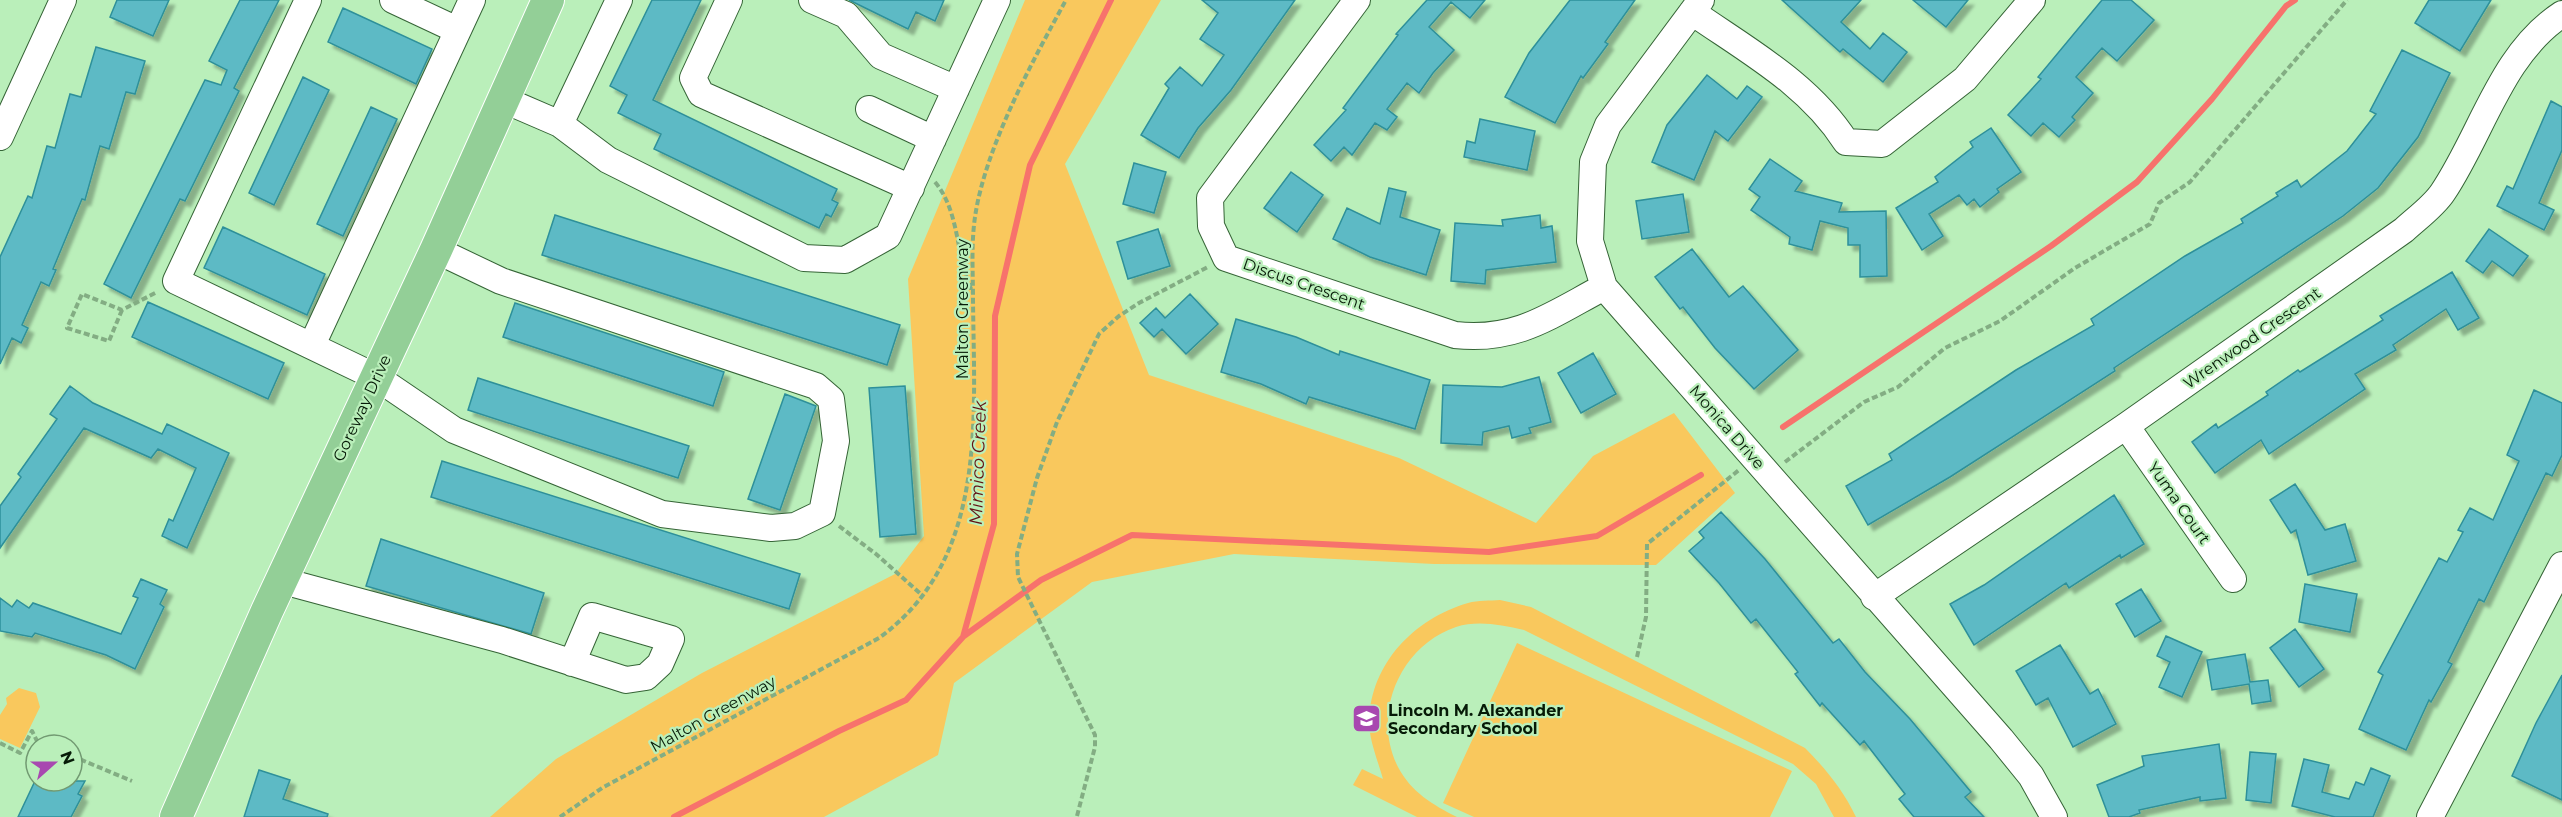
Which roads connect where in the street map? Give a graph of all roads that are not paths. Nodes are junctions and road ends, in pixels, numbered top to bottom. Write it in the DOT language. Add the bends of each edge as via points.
graph roads {
  1 [pos="63,0"];
  2 [pos="308,0"];
  3 [pos="393,0"];
  4 [pos="472,0"];
  5 [pos="548,0"];
  6 [pos="619,0"];
  7 [pos="729,0"];
  8 [pos="812,0"];
  9 [pos="997,0"];
  10 [pos="1357,0"];
  11 [pos="2032,0"];
  12 [pos="1697,6"];
  13 [pos="2562,14"];
  14 [pos="457,30"];
  15 [pos="956,89"];
  16 [pos="502,99"];
  17 [pos="869,109"];
  18 [pos="560,124"];
  19 [pos="0,137"];
  20 [pos="933,139"];
  21 [pos="916,176"];
  22 [pos="436,250"];
  23 [pos="1604,287"];
  24 [pos="312,345"];
  25 [pos="376,377"];
  26 [pos="2126,426"];
  27 [pos="2562,565"];
  28 [pos="2233,579"];
  29 [pos="283,581"];
  30 [pos="1874,597"];
  31 [pos="572,663"];
  32 [pos="176,817"];
  33 [pos="2054,817"];
  34 [pos="2430,817"];
  1 -- 19 [label="street"];
  2 -- 24 [label="street" via="176,281"];
  3 -- 14 [label="street"];
  4 -- 14 [label="street"];
  5 -- 16 [label="main road, Goreway Drive"];
  6 -- 18 [label="street"];
  7 -- 21 [label="street" via="693,78 701,94"];
  8 -- 15 [label="street" via="846,15 881,56"];
  9 -- 15 [label="street"];
  10 -- 23 [label="street, Discus Crescent" via="1210,198 1211,226 1226,258 1455,335 1481,338 1533,325"];
  11 -- 12 [label="street" via="1965,79 1882,144 1846,142 1832,119 1802,89"];
  12 -- 23 [label="street, Monica Drive" via="1608,125 1593,162 1590,241"];
  13 -- 26 [label="street, Wrenwood Crescent" via="2541,30 2515,61 2441,195 2404,231"];
  14 -- 24 [label="street"];
  15 -- 20 [label="street"];
  16 -- 18 [label="street"];
  16 -- 22 [label="main road, Goreway Drive"];
  17 -- 20 [label="street"];
  18 -- 21 [label="street" via="608,160 804,258 845,260 888,236"];
  20 -- 21 [label="street"];
  22 -- 25 [label="main road, Goreway Drive"];
  22 -- 25 [label="street" via="501,281 816,386 831,399 836,441 822,513 795,526 771,528 662,514 454,430"];
  23 -- 30 [label="street, Monica Drive"];
  24 -- 25 [label="street"];
  25 -- 29 [label="main road, Goreway Drive"];
  26 -- 28 [label="street, Yuma Court"];
  26 -- 30 [label="street, Wrenwood Crescent"];
  27 -- 34 [label="street"];
  29 -- 31 [label="street" via="492,637"];
  29 -- 32 [label="main road, Goreway Drive"];
  30 -- 33 [label="street, Monica Drive" via="2001,739 2031,776"];
}
